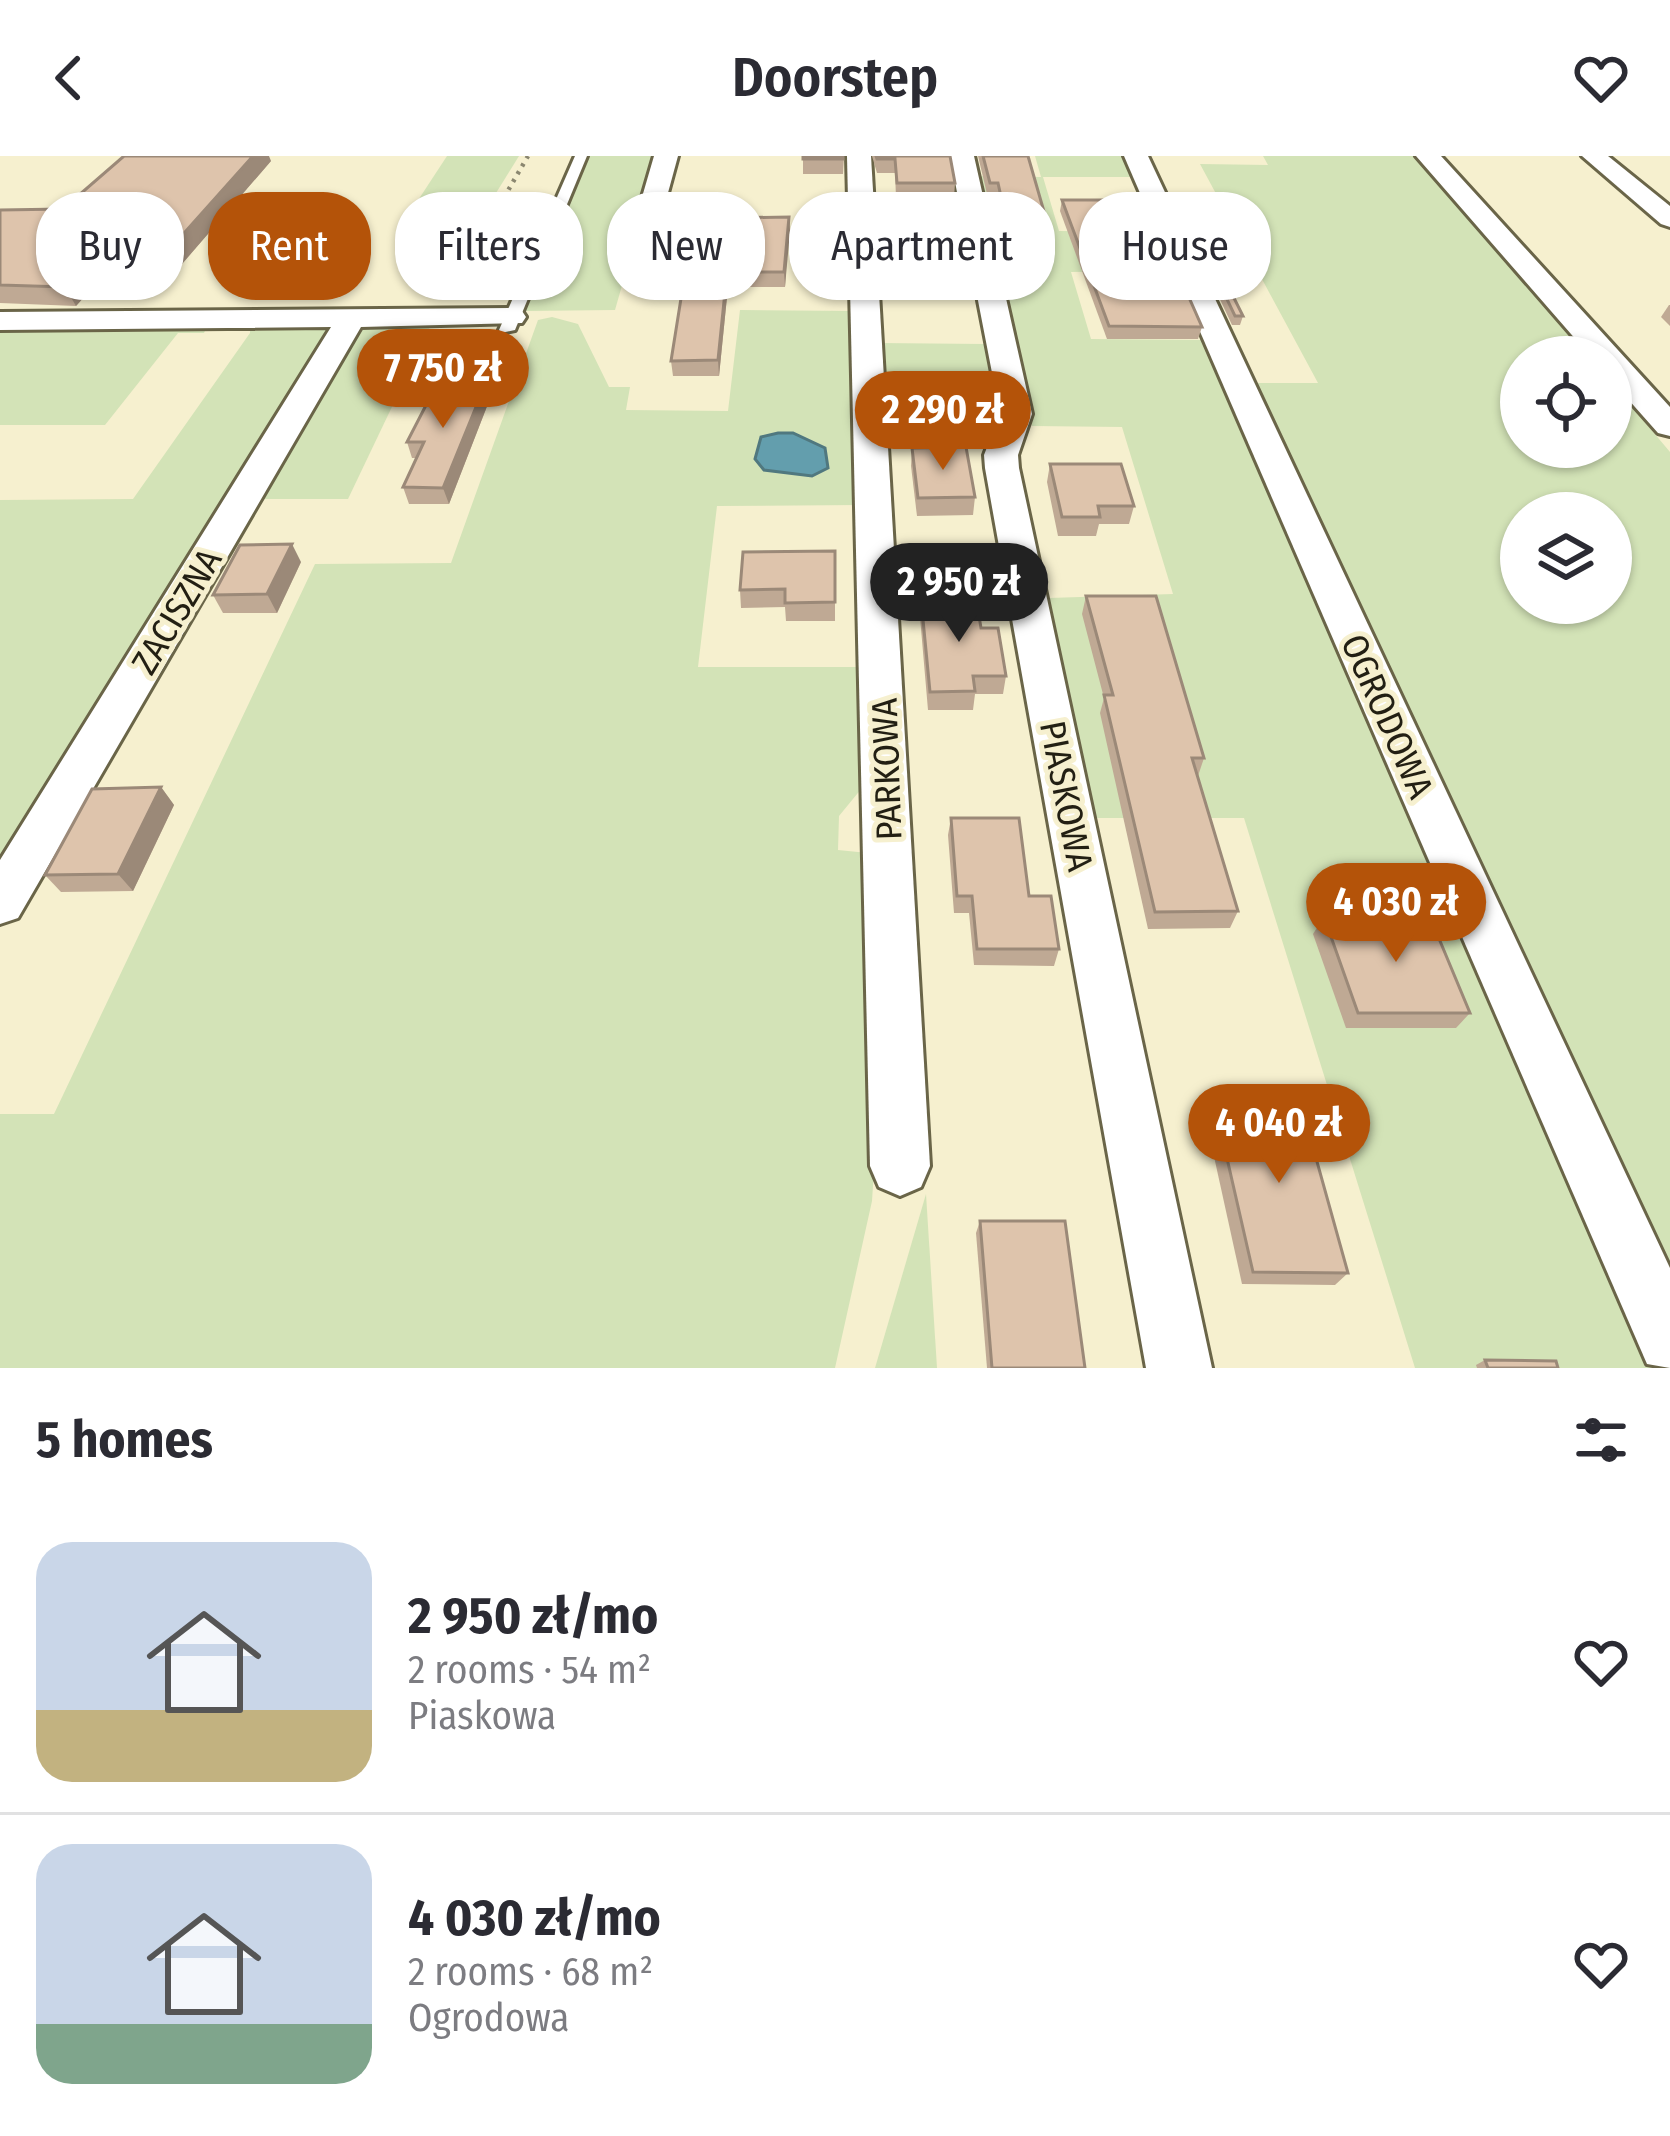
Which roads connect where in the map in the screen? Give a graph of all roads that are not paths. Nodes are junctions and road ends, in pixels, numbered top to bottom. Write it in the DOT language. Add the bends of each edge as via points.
graph roads {
  1 [pos="580,156"];
  2 [pos="666,156"];
  3 [pos="859,156"];
  4 [pos="962,156"];
  5 [pos="1136,156"];
  6 [pos="1428,156"];
  7 [pos="1594,156"];
  8 [pos="656,192"];
  9 [pos="1670,219"];
  10 [pos="351,319"];
  11 [pos="0,321"];
  12 [pos="509,324"];
  13 [pos="1588,336"];
  14 [pos="1632,384"];
  15 [pos="1670,426"];
  16 [pos="0,903"];
  17 [pos="900,1166"];
  18 [pos="1670,1341"];
  19 [pos="1179,1368"];
  1 -- 12 [label="lane"];
  2 -- 8 [label="street"];
  3 -- 17 [label="street, PARKOWA"];
  4 -- 19 [label="street, PIASKOWA" via="1016,414 1002,467"];
  5 -- 18 [label="street, OGRODOWA"];
  6 -- 13 [label="street"];
  7 -- 9 [label="street"];
  10 -- 11 [label="street"];
  10 -- 12 [label="street"];
  10 -- 16 [label="street, ZACISZNA"];
  14 -- 15 [label="street"];
}
